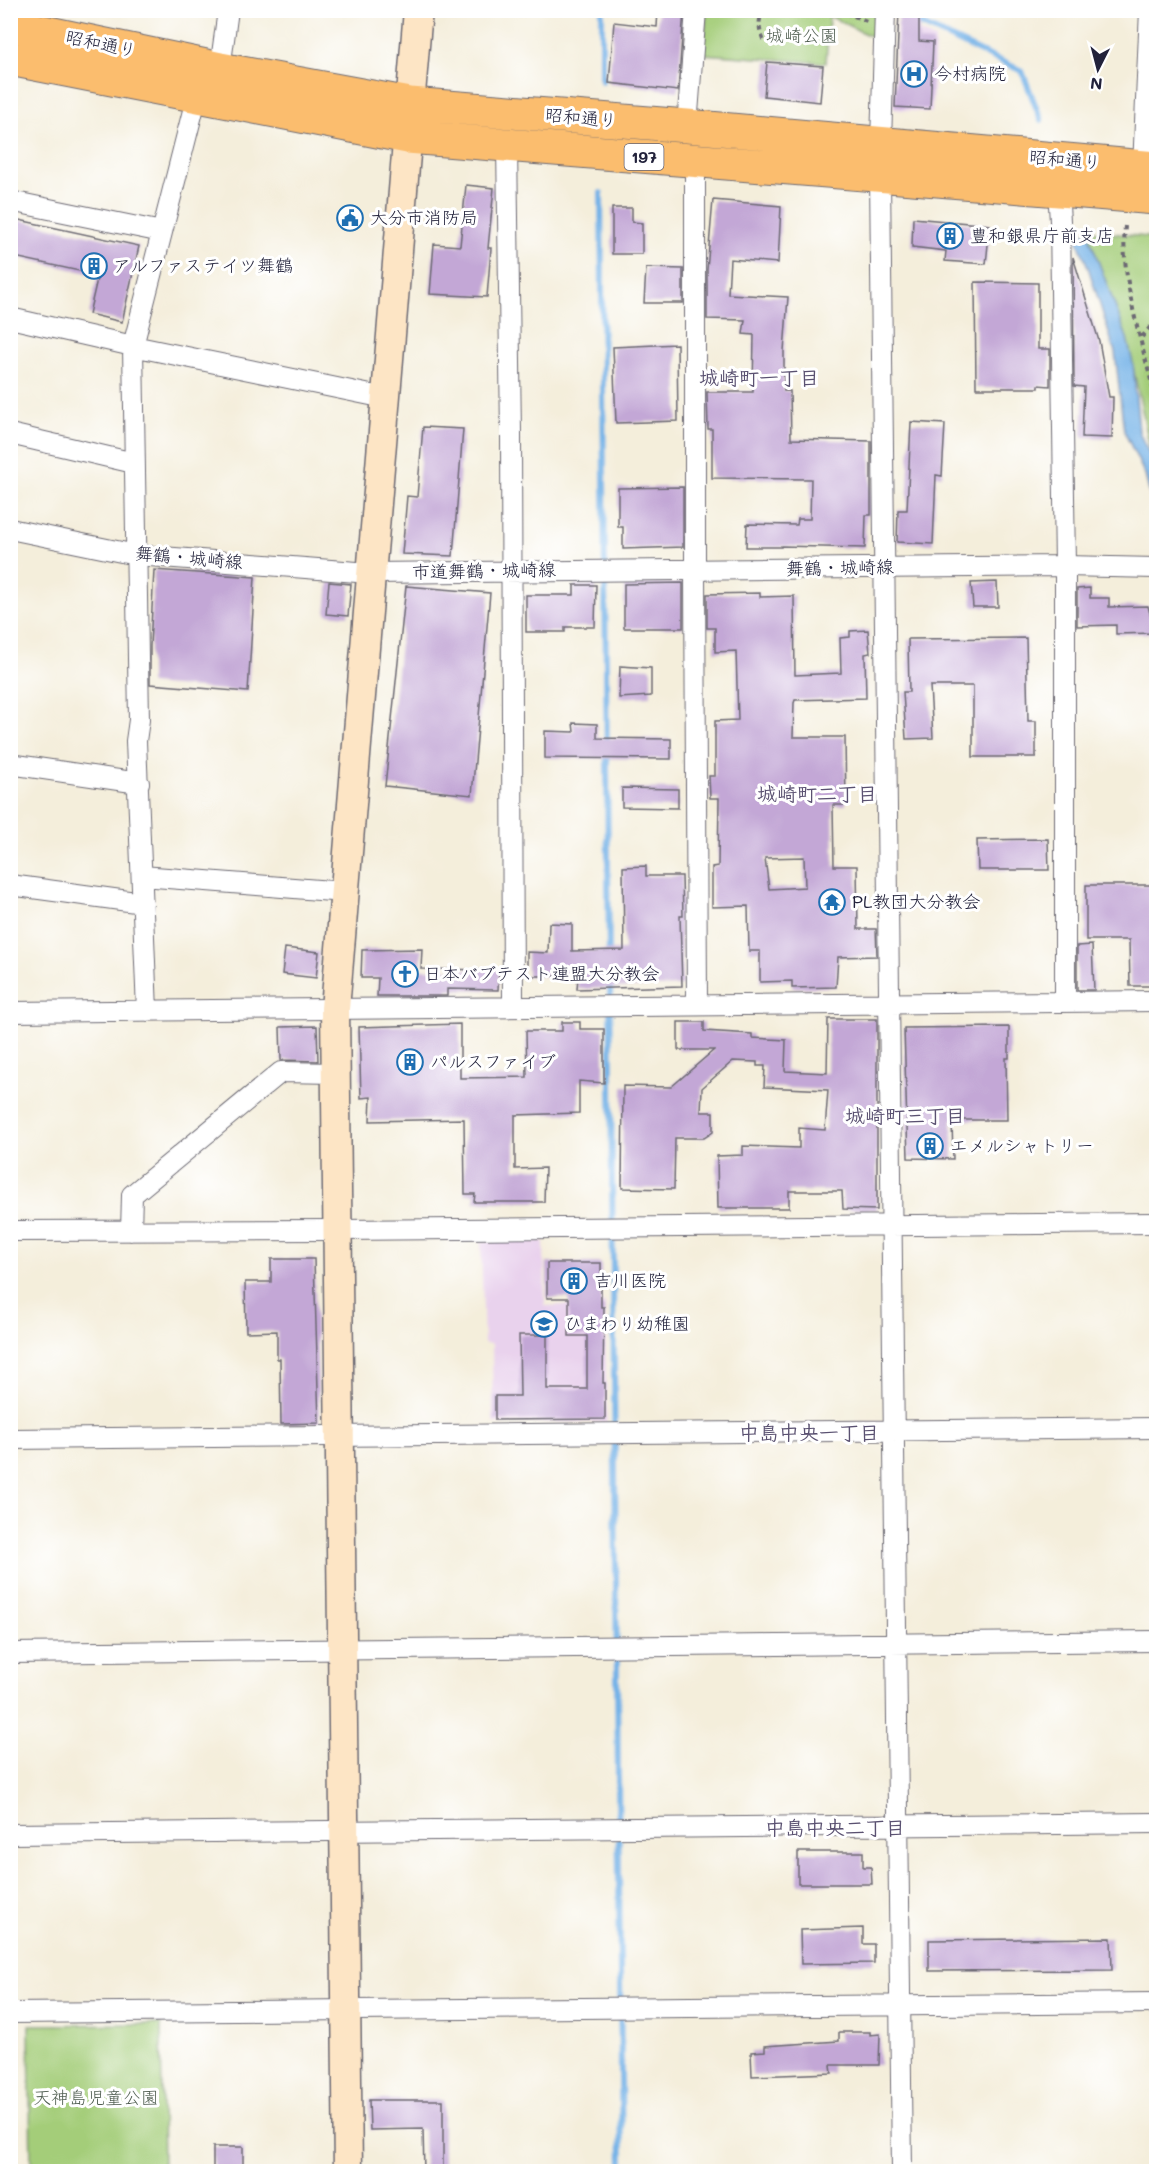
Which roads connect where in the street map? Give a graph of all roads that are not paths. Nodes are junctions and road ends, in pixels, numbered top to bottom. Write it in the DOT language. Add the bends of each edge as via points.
graph roads {
  1 [pos="228,10"];
  2 [pos="418,10"];
  3 [pos="696,10"];
  4 [pos="1150,10"];
  5 [pos="885,20"];
  6 [pos="10,25"];
  7 [pos="10,59"];
  8 [pos="220,69"];
  9 [pos="197,95"];
  10 [pos="410,104"];
  11 [pos="687,126"];
  12 [pos="408,137"];
  13 [pos="882,143"];
  14 [pos="507,145"];
  15 [pos="695,161"];
  16 [pos="1150,168"];
  17 [pos="880,176"];
  18 [pos="1058,190"];
  19 [pos="1156,198"];
  20 [pos="10,201"];
  21 [pos="162,232"];
  22 [pos="10,318"];
  23 [pos="133,346"];
  24 [pos="385,398"];
  25 [pos="10,434"];
  26 [pos="135,464"];
  27 [pos="10,529"];
  28 [pos="136,555"];
  29 [pos="1065,566"];
  30 [pos="885,568"];
  31 [pos="1156,568"];
  32 [pos="695,569"];
  33 [pos="607,570"];
  34 [pos="512,571"];
  35 [pos="370,573"];
  36 [pos="10,764"];
  37 [pos="139,783"];
  38 [pos="142,876"];
  39 [pos="10,885"];
  40 [pos="344,892"];
  41 [pos="143,903"];
  42 [pos="1156,1001"];
  43 [pos="1065,1002"];
  44 [pos="890,1003"];
  45 [pos="697,1005"];
  46 [pos="513,1006"];
  47 [pos="335,1009"];
  48 [pos="147,1011"];
  49 [pos="10,1012"];
  50 [pos="336,1073"];
  51 [pos="1156,1223"];
  52 [pos="892,1225"];
  53 [pos="338,1230"];
  54 [pos="10,1231"];
  55 [pos="131,1231"];
  56 [pos="1156,1428"];
  57 [pos="894,1431"];
  58 [pos="340,1436"];
  59 [pos="10,1439"];
  60 [pos="1156,1641"];
  61 [pos="896,1644"];
  62 [pos="342,1650"];
  63 [pos="10,1653"];
  64 [pos="1156,1823"];
  65 [pos="898,1826"];
  66 [pos="344,1831"];
  67 [pos="10,1834"];
  68 [pos="1156,2003"];
  69 [pos="900,2005"];
  70 [pos="346,2010"];
  71 [pos="10,2013"];
  72 [pos="348,2172"];
  73 [pos="902,2172"];
  1 -- 8 [label="street"];
  2 -- 10 [label="street"];
  3 -- 11 [label="street"];
  4 -- 16 [label="street"];
  5 -- 13 [label="street"];
  6 -- 8 [label="highway, 昭和通り / 197"];
  7 -- 9 [label="highway, 昭和通り / 197"];
  8 -- 10 [label="highway, 昭和通り / 197"];
  9 -- 12 [label="highway, 昭和通り / 197"];
  9 -- 21 [label="street"];
  10 -- 11 [label="highway, 昭和通り / 197"];
  10 -- 12 [label="street"];
  11 -- 13 [label="highway, 昭和通り / 197"];
  12 -- 14 [label="highway, 昭和通り / 197"];
  12 -- 24 [label="street"];
  13 -- 16 [label="highway, 昭和通り / 197"];
  13 -- 17 [label="street"];
  14 -- 15 [label="highway, 昭和通り / 197"];
  14 -- 34 [label="street"];
  15 -- 17 [label="highway, 昭和通り / 197"];
  15 -- 32 [label="street"];
  17 -- 18 [label="highway, 昭和通り / 197"];
  17 -- 30 [label="street"];
  18 -- 19 [label="highway, 昭和通り / 197"];
  18 -- 29 [label="street"];
  20 -- 21 [label="street"];
  21 -- 23 [label="street"];
  22 -- 23 [label="street"];
  23 -- 24 [label="street"];
  23 -- 26 [label="street"];
  24 -- 35 [label="street"];
  25 -- 26 [label="street"];
  26 -- 28 [label="street"];
  27 -- 28 [label="street, 舞鶴・城崎線"];
  28 -- 35 [label="street, 舞鶴・城崎線"];
  28 -- 37 [label="street"];
  29 -- 30 [label="street, 舞鶴・城崎線"];
  29 -- 31 [label="street, 舞鶴・城崎線"];
  29 -- 43 [label="street"];
  30 -- 32 [label="street, 舞鶴・城崎線"];
  30 -- 44 [label="street"];
  32 -- 33 [label="street, 舞鶴・城崎線"];
  32 -- 45 [label="street"];
  33 -- 34 [label="street, 市道舞鶴・城崎線"];
  34 -- 35 [label="street, 市道舞鶴・城崎線"];
  34 -- 46 [label="street"];
  35 -- 40 [label="street"];
  36 -- 37 [label="street"];
  37 -- 38 [label="street"];
  38 -- 40 [label="street"];
  38 -- 41 [label="street"];
  39 -- 41 [label="street"];
  40 -- 47 [label="street"];
  41 -- 48 [label="street"];
  42 -- 43 [label="street"];
  43 -- 44 [label="street"];
  44 -- 45 [label="street"];
  44 -- 52 [label="street"];
  45 -- 46 [label="street"];
  46 -- 47 [label="street"];
  47 -- 48 [label="street"];
  47 -- 50 [label="street"];
  48 -- 49 [label="street"];
  50 -- 53 [label="street"];
  50 -- 55 [label="street" via="281,1072 132,1195"];
  51 -- 52 [label="street"];
  52 -- 53 [label="street"];
  52 -- 57 [label="street"];
  53 -- 55 [label="street"];
  53 -- 58 [label="street"];
  54 -- 55 [label="street"];
  56 -- 57 [label="street"];
  57 -- 58 [label="street"];
  57 -- 61 [label="street"];
  58 -- 59 [label="street"];
  58 -- 62 [label="street"];
  60 -- 61 [label="street"];
  61 -- 62 [label="street"];
  61 -- 65 [label="street"];
  62 -- 63 [label="street"];
  62 -- 66 [label="street"];
  64 -- 65 [label="street"];
  65 -- 66 [label="street"];
  65 -- 69 [label="street"];
  66 -- 67 [label="street"];
  66 -- 70 [label="street"];
  68 -- 69 [label="street"];
  69 -- 70 [label="street"];
  69 -- 73 [label="street"];
  70 -- 71 [label="street"];
  70 -- 72 [label="street"];
}
